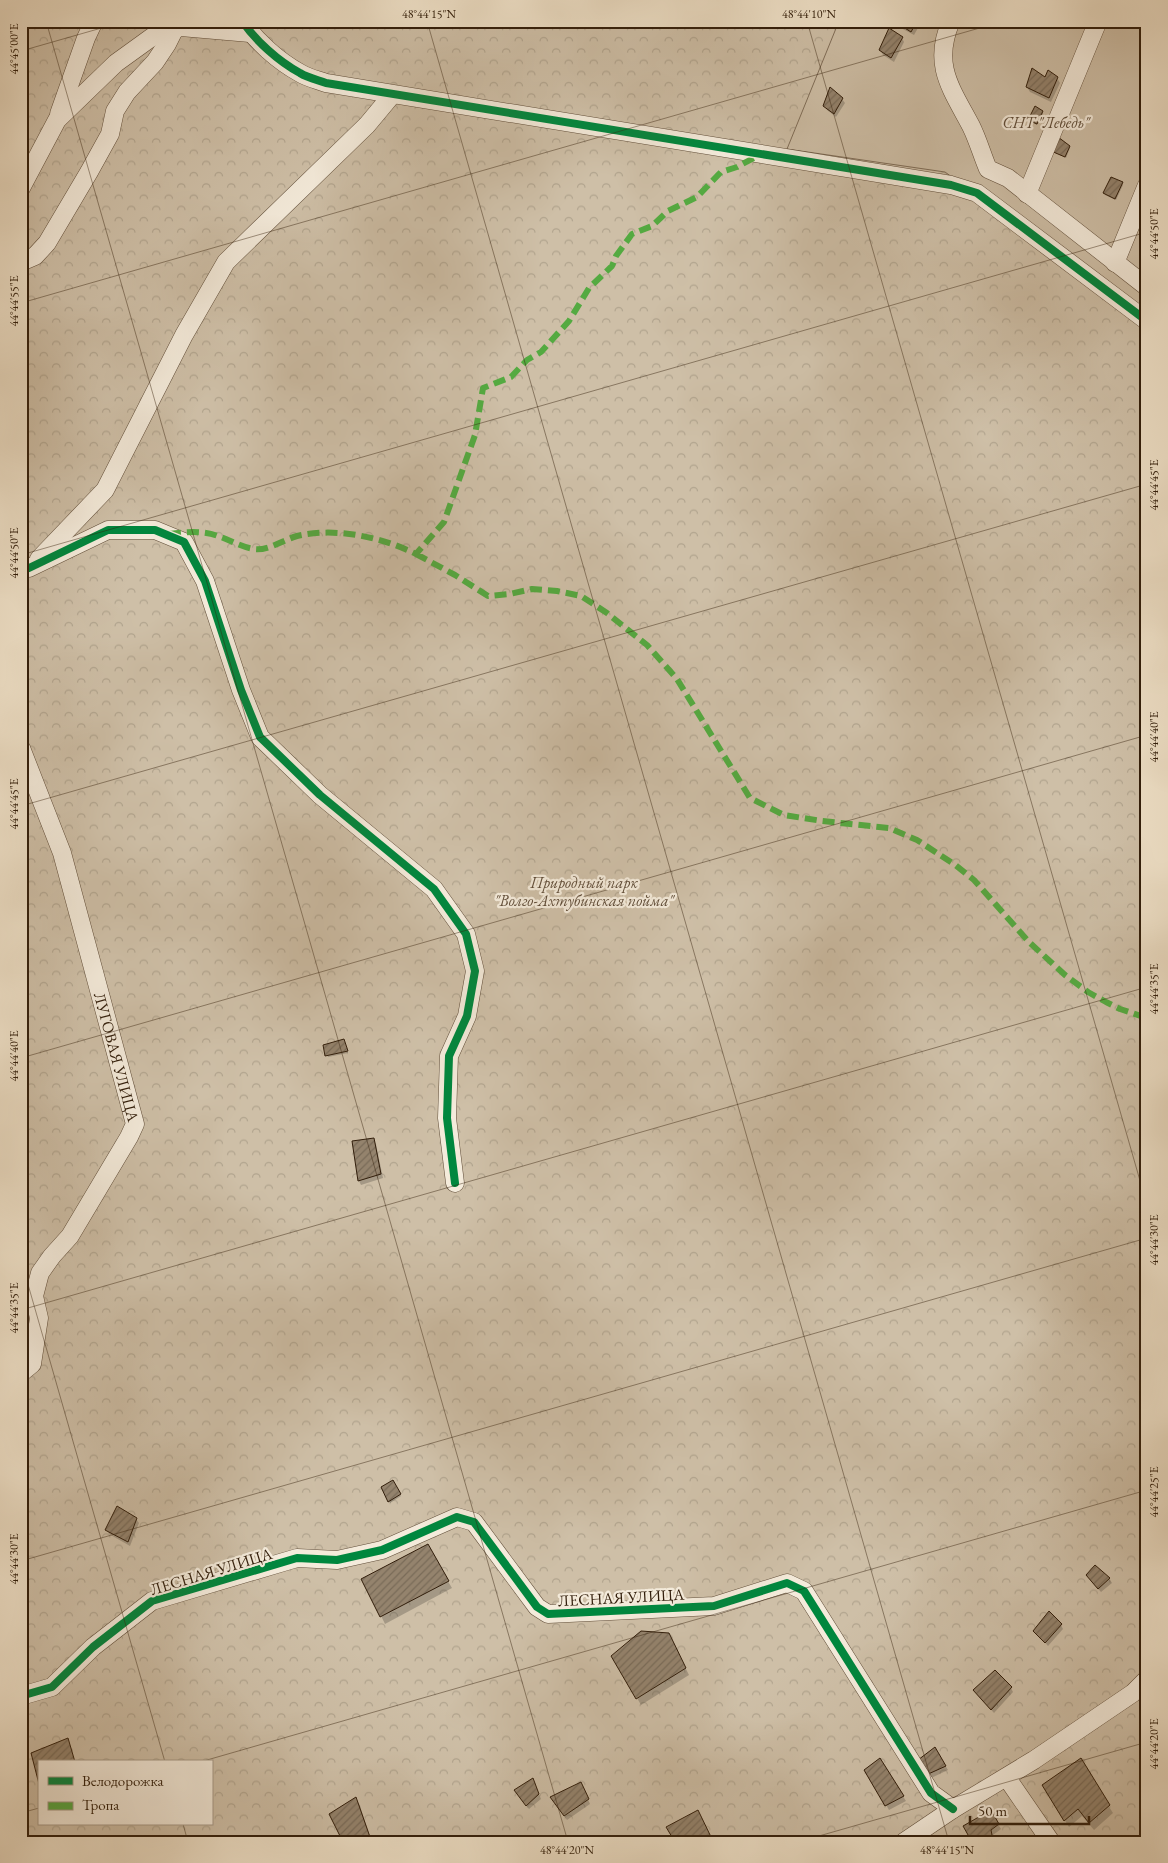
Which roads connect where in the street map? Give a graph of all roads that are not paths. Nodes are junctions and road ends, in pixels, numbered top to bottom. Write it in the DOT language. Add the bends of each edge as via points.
graph roads {
  1 [pos="94,21"];
  2 [pos="952,21"];
  3 [pos="1098,21"];
  4 [pos="246,27"];
  5 [pos="174,30"];
  6 [pos="392,95"];
  7 [pos="57,120"];
  8 [pos="988,170"];
  9 [pos="1147,184"];
  10 [pos="21,188"];
  11 [pos="977,193"];
  12 [pos="1027,194"];
  13 [pos="21,262"];
  14 [pos="1115,263"];
  15 [pos="1147,287"];
  16 [pos="1147,321"];
  17 [pos="25,570"];
  18 [pos="21,748"];
  19 [pos="455,1183"];
  20 [pos="21,1373"];
  21 [pos="1147,1679"];
  22 [pos="21,1696"];
  23 [pos="1007,1778"];
  24 [pos="953,1809"];
  25 [pos="904,1842"];
  26 [pos="1051,1842"];
  1 -- 7 [label="street"];
  2 -- 8 [label="street" via="942,61 952,93 972,128"];
  3 -- 12 [label="street"];
  4 -- 5 [label="street" via="181,27"];
  4 -- 6 [label="street" via="301,74 326,83"];
  5 -- 7 [label="street" via="152,37 116,62"];
  5 -- 13 [label="street" via="155,62 127,92 115,111 110,134 47,243 35,256"];
  6 -- 11 [label="street" via="951,185"];
  6 -- 17 [label="street" via="367,125 226,262 184,335 105,490"];
  7 -- 10 [label="street"];
  8 -- 11 [label="street"];
  8 -- 12 [label="street" via="1008,178"];
  9 -- 14 [label="street"];
  11 -- 16 [label="street"];
  12 -- 14 [label="street"];
  14 -- 15 [label="street"];
  17 -- 19 [label="street" via="108,530 156,530 184,542 205,581 260,737 320,795 434,888 466,934 475,971 467,1016 449,1056 447,1118"];
  18 -- 20 [label="street, ЛУГОВАЯ УЛИЦА" via="62,853 135,1124 70,1236 40,1273 34,1296 40,1318 32,1364"];
  21 -- 23 [label="street" via="1133,1693"];
  22 -- 24 [label="street, ЛЕСНАЯ УЛИЦА" via="52,1687 93,1647 152,1601 297,1558 337,1560 382,1550 456,1517 474,1522 537,1607 548,1614 714,1606 787,1583 804,1591 931,1793"];
  23 -- 24 [label="street"];
  23 -- 26 [label="street"];
  24 -- 25 [label="street"];
}
